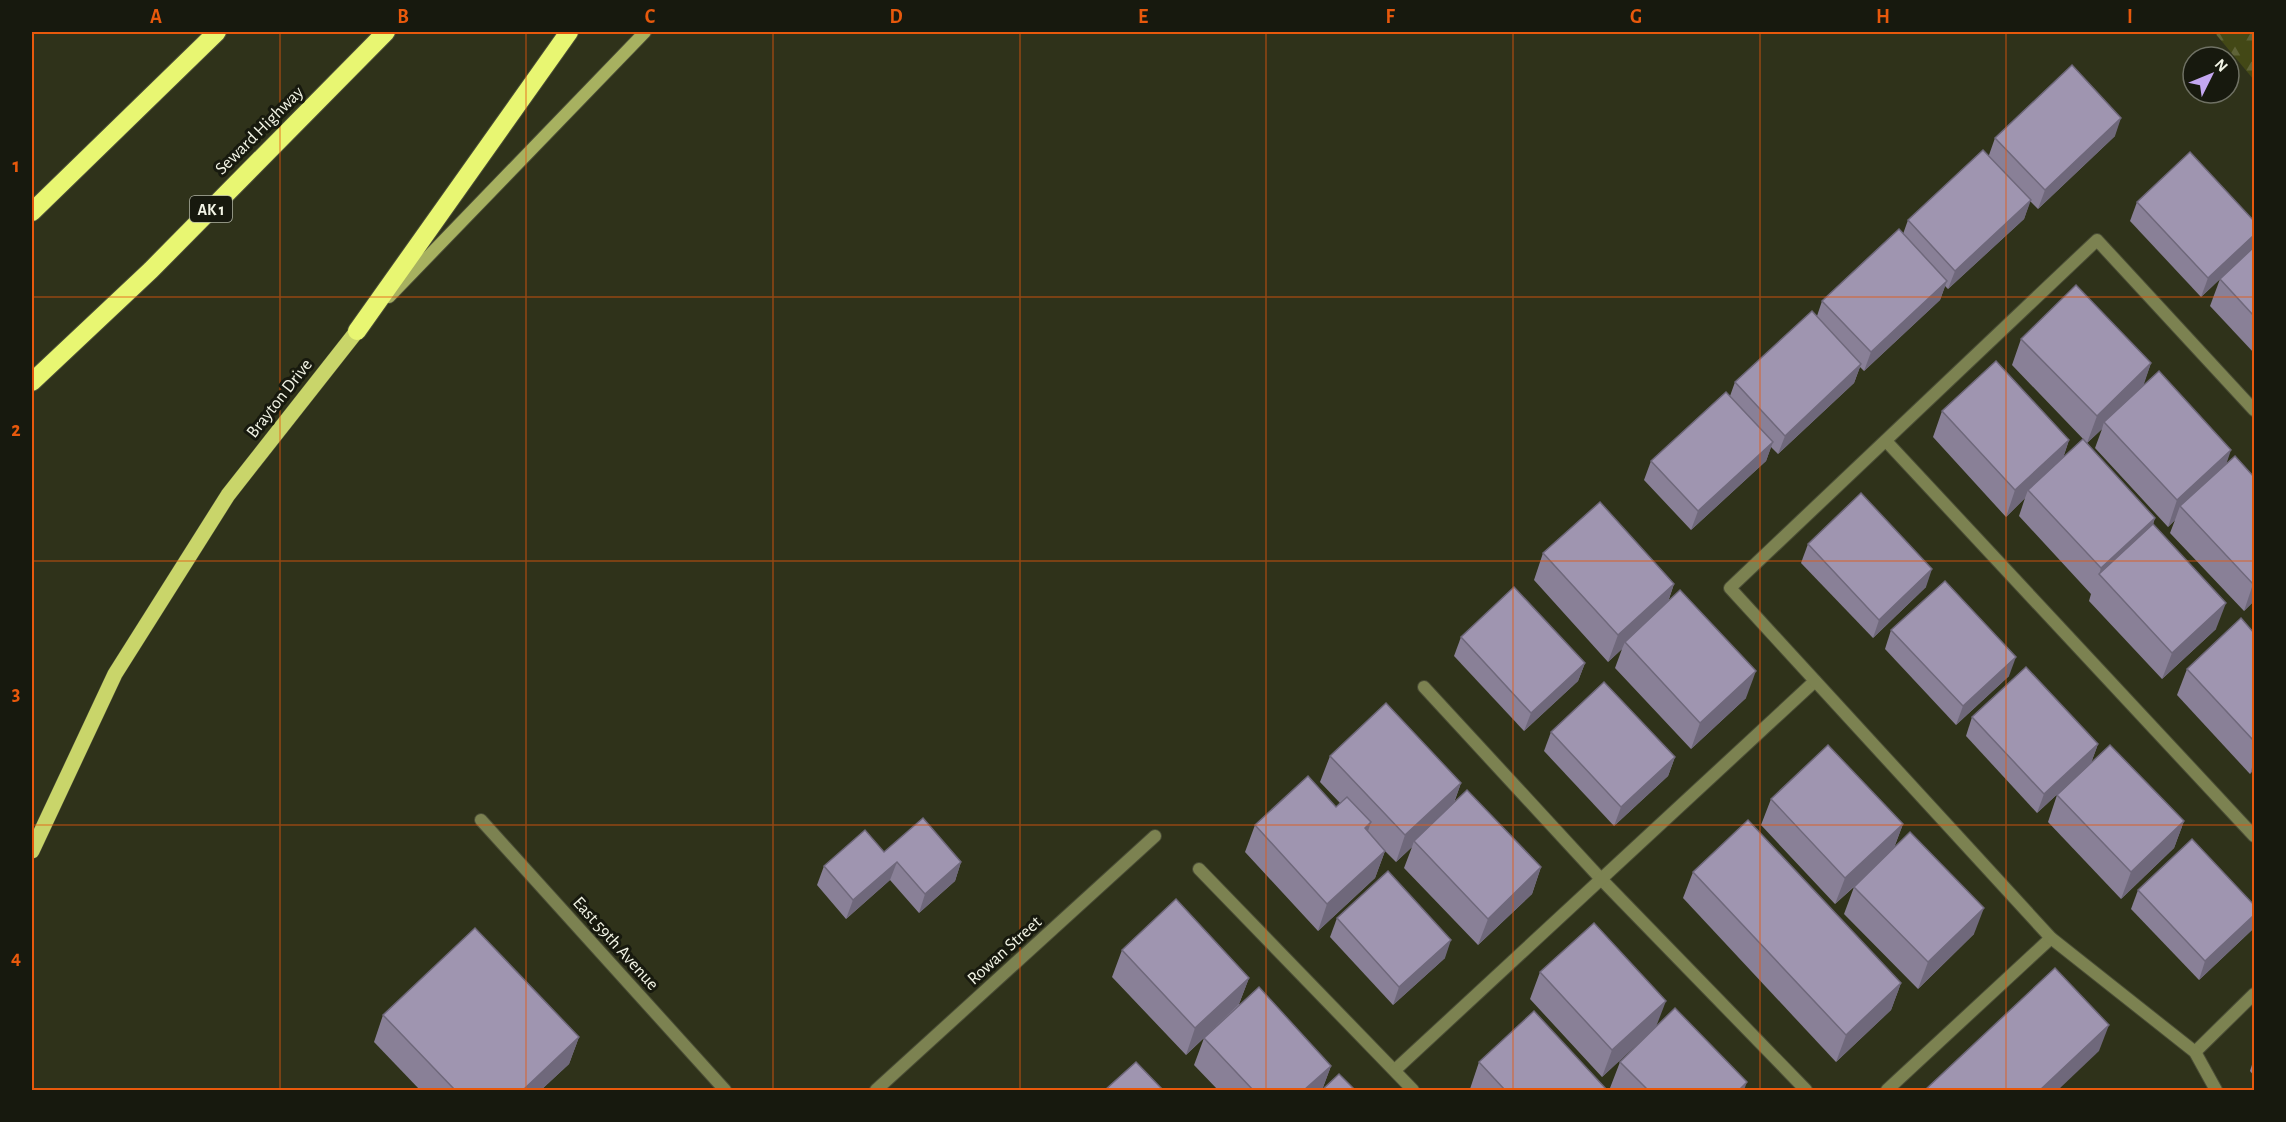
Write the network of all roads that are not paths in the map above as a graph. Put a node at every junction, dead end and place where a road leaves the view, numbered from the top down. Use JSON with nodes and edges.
{"nodes":[{"id":1,"x":217,"y":32,"type":"edge"},
{"id":2,"x":386,"y":32,"type":"edge"},
{"id":3,"x":569,"y":32,"type":"edge"},
{"id":4,"x":645,"y":32,"type":"edge"},
{"id":5,"x":32,"y":212,"type":"edge"},
{"id":6,"x":357,"y":331,"type":"junction"},
{"id":7,"x":32,"y":382,"type":"edge"},
{"id":8,"x":2254,"y":410,"type":"edge"},
{"id":9,"x":1886,"y":441,"type":"junction"},
{"id":10,"x":1815,"y":681,"type":"junction"},
{"id":11,"x":1424,"y":687,"type":"dead end"},
{"id":12,"x":481,"y":820,"type":"dead end"},
{"id":13,"x":1155,"y":836,"type":"dead end"},
{"id":14,"x":2254,"y":836,"type":"edge"},
{"id":15,"x":32,"y":851,"type":"edge"},
{"id":16,"x":1199,"y":869,"type":"dead end"},
{"id":17,"x":1601,"y":879,"type":"junction"},
{"id":18,"x":2051,"y":938,"type":"junction"},
{"id":19,"x":2254,"y":993,"type":"edge"},
{"id":20,"x":2195,"y":1052,"type":"junction"},
{"id":21,"x":1395,"y":1070,"type":"junction"},
{"id":22,"x":725,"y":1090,"type":"edge"},
{"id":23,"x":876,"y":1090,"type":"edge"},
{"id":24,"x":1413,"y":1090,"type":"edge"},
{"id":25,"x":1806,"y":1090,"type":"edge"},
{"id":26,"x":1887,"y":1090,"type":"edge"},
{"id":27,"x":2216,"y":1090,"type":"edge"}],
"edges":[{"from":1,"to":5,"type":"highway"},
{"from":2,"to":7,"type":"highway","name":"Seward Highway","number":"AK 1"},
{"from":3,"to":6,"type":"highway"},
{"from":4,"to":6,"type":"main road","name":"Brayton Drive"},
{"from":6,"to":15,"type":"main road","name":"Brayton Drive"},
{"from":8,"to":9,"type":"street"},
{"from":9,"to":10,"type":"street"},
{"from":9,"to":14,"type":"street"},
{"from":10,"to":17,"type":"street"},
{"from":10,"to":18,"type":"street"},
{"from":11,"to":17,"type":"street"},
{"from":12,"to":22,"type":"street","name":"East 59th Avenue"},
{"from":13,"to":23,"type":"street","name":"Rowan Street"},
{"from":16,"to":21,"type":"street"},
{"from":17,"to":21,"type":"street"},
{"from":17,"to":25,"type":"street"},
{"from":18,"to":20,"type":"street"},
{"from":18,"to":26,"type":"street"},
{"from":19,"to":20,"type":"street"},
{"from":20,"to":27,"type":"street"},
{"from":21,"to":24,"type":"street"}]}
